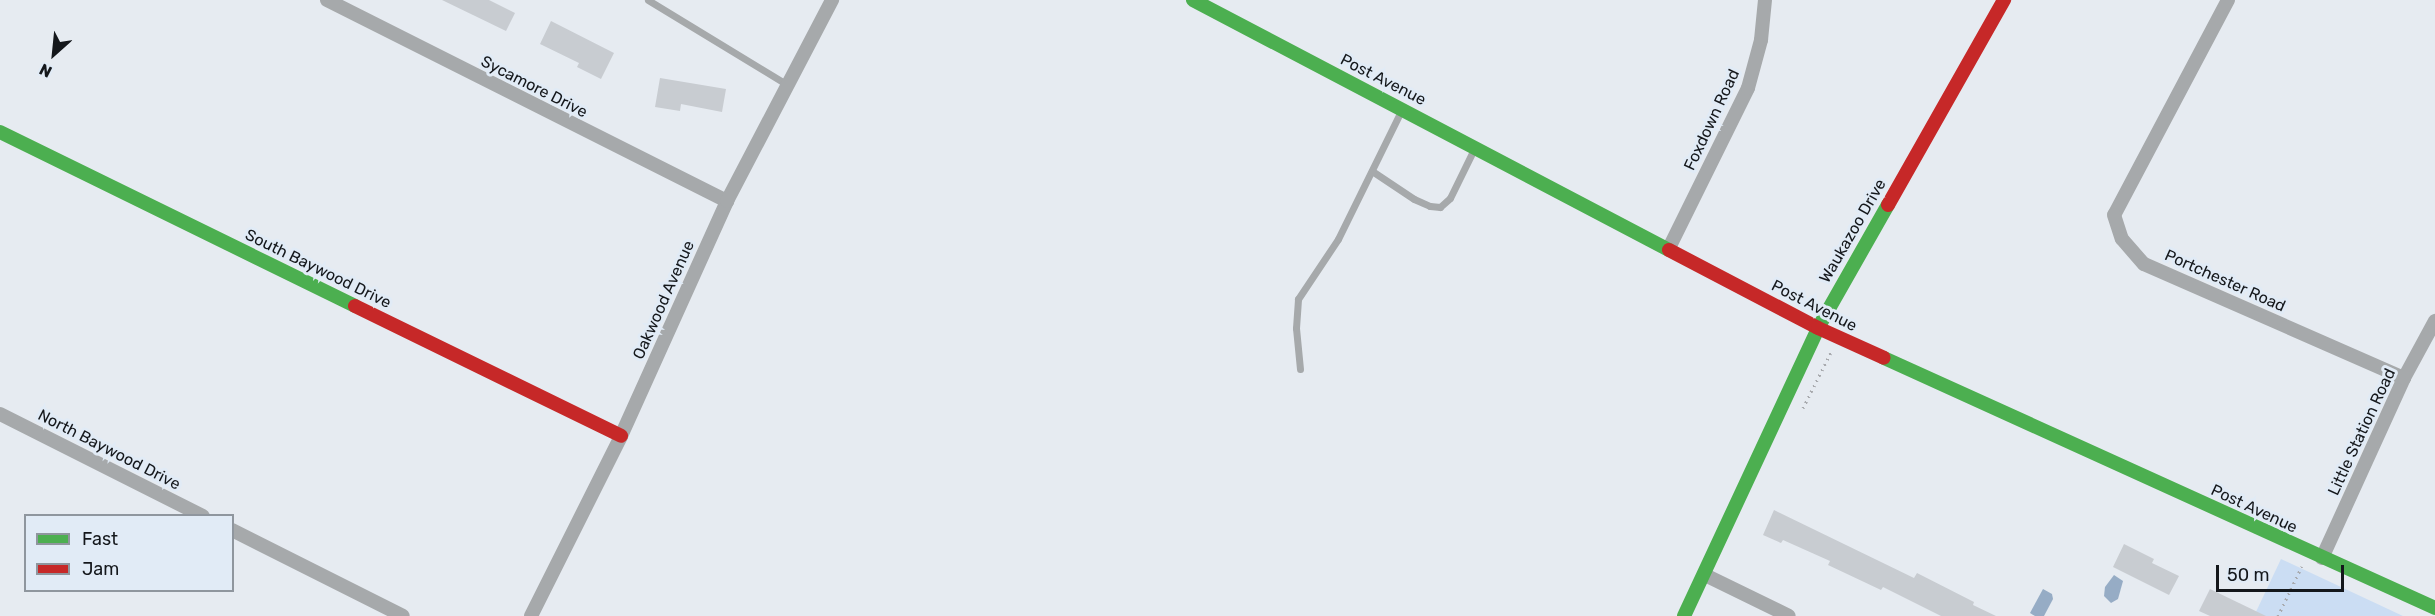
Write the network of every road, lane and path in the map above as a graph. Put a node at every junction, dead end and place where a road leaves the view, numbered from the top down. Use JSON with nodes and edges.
{"nodes":[{"id":1,"x":327,"y":0,"type":"edge"},
{"id":2,"x":648,"y":0,"type":"edge"},
{"id":3,"x":832,"y":0,"type":"edge"},
{"id":4,"x":1193,"y":0,"type":"edge"},
{"id":5,"x":1765,"y":0,"type":"edge"},
{"id":6,"x":2004,"y":0,"type":"edge"},
{"id":7,"x":2228,"y":0,"type":"edge"},
{"id":8,"x":788,"y":85,"type":"junction"},
{"id":9,"x":1402,"y":109,"type":"junction"},
{"id":10,"x":0,"y":132,"type":"edge"},
{"id":11,"x":1475,"y":147,"type":"junction"},
{"id":12,"x":1372,"y":171,"type":"junction"},
{"id":13,"x":727,"y":201,"type":"junction"},
{"id":14,"x":1669,"y":248,"type":"junction"},
{"id":15,"x":2435,"y":321,"type":"edge"},
{"id":16,"x":1818,"y":328,"type":"junction"},
{"id":17,"x":1300,"y":369,"type":"dead end"},
{"id":18,"x":2404,"y":378,"type":"junction"},
{"id":19,"x":0,"y":414,"type":"edge"},
{"id":20,"x":621,"y":436,"type":"junction"},
{"id":21,"x":199,"y":514,"type":"edge"},
{"id":22,"x":234,"y":531,"type":"edge"},
{"id":23,"x":2305,"y":558,"type":"junction"},
{"id":24,"x":2322,"y":558,"type":"junction"},
{"id":25,"x":1705,"y":575,"type":"junction"},
{"id":26,"x":2435,"y":608,"type":"edge"},
{"id":27,"x":403,"y":616,"type":"edge"},
{"id":28,"x":531,"y":616,"type":"edge"},
{"id":29,"x":1684,"y":616,"type":"edge"},
{"id":30,"x":1790,"y":616,"type":"edge"},
{"id":31,"x":2278,"y":616,"type":"edge"}],
"edges":[{"from":1,"to":13,"type":"street","name":"Sycamore Drive"},
{"from":2,"to":8,"type":"lane"},
{"from":3,"to":8,"type":"street","name":"Oakwood Avenue"},
{"from":4,"to":9,"type":"street","name":"Post Avenue"},
{"from":5,"to":14,"type":"street","name":"Foxdown Road"},
{"from":6,"to":16,"type":"street","name":"Waukazoo Drive"},
{"from":7,"to":18,"type":"street","name":"Portchester Road"},
{"from":8,"to":13,"type":"street","name":"Oakwood Avenue"},
{"from":9,"to":11,"type":"street","name":"Post Avenue"},
{"from":9,"to":12,"type":"lane"},
{"from":10,"to":20,"type":"street","name":"South Baywood Drive"},
{"from":11,"to":12,"type":"lane"},
{"from":11,"to":14,"type":"street","name":"Post Avenue"},
{"from":12,"to":17,"type":"lane"},
{"from":13,"to":20,"type":"street","name":"Oakwood Avenue"},
{"from":14,"to":16,"type":"street","name":"Post Avenue"},
{"from":15,"to":18,"type":"street","name":"Little Station Road"},
{"from":16,"to":23,"type":"street","name":"Post Avenue"},
{"from":16,"to":25,"type":"street","name":"Waukazoo Drive"},
{"from":18,"to":24,"type":"street","name":"Little Station Road"},
{"from":19,"to":21,"type":"street","name":"North Baywood Drive"},
{"from":20,"to":28,"type":"street","name":"Oakwood Avenue"},
{"from":22,"to":27,"type":"street"},
{"from":23,"to":24,"type":"street","name":"Post Avenue"},
{"from":23,"to":31,"type":"path"},
{"from":24,"to":26,"type":"street","name":"Post Avenue"},
{"from":25,"to":29,"type":"street","name":"Waukazoo Drive"},
{"from":25,"to":30,"type":"street"}]}
